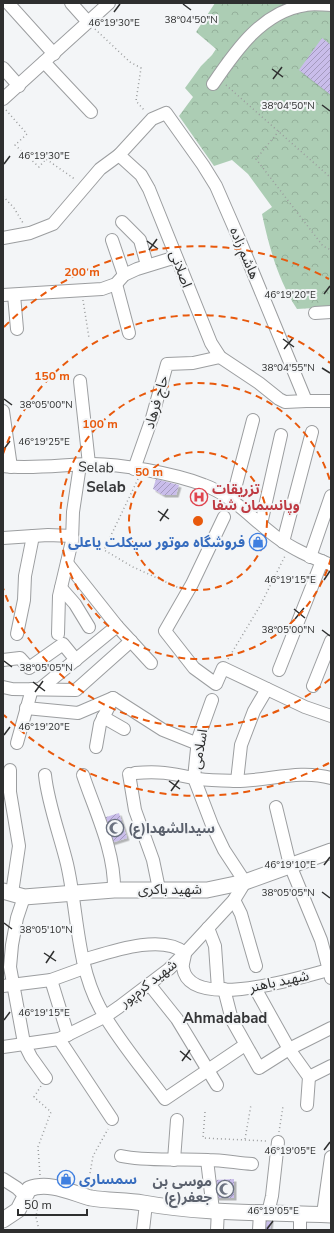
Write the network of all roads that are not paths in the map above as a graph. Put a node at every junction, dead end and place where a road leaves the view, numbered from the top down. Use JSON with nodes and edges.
{"nodes":[{"id":1,"x":8,"y":3,"type":"edge"},
{"id":2,"x":71,"y":3,"type":"edge"},
{"id":3,"x":109,"y":3,"type":"edge"},
{"id":4,"x":331,"y":5,"type":"edge"},
{"id":5,"x":88,"y":22,"type":"junction"},
{"id":6,"x":54,"y":54,"type":"junction"},
{"id":7,"x":44,"y":62,"type":"junction"},
{"id":8,"x":3,"y":68,"type":"edge"},
{"id":9,"x":215,"y":81,"type":"road end"},
{"id":10,"x":19,"y":86,"type":"junction"},
{"id":11,"x":3,"y":99,"type":"edge"},
{"id":12,"x":91,"y":112,"type":"dead end"},
{"id":13,"x":119,"y":155,"type":"junction"},
{"id":14,"x":122,"y":222,"type":"dead end"},
{"id":15,"x":3,"y":238,"type":"edge"},
{"id":16,"x":112,"y":240,"type":"dead end"},
{"id":17,"x":176,"y":257,"type":"junction"},
{"id":18,"x":147,"y":265,"type":"junction"},
{"id":19,"x":120,"y":280,"type":"junction"},
{"id":20,"x":8,"y":295,"type":"edge"},
{"id":21,"x":331,"y":312,"type":"edge"},
{"id":22,"x":315,"y":313,"type":"dead end"},
{"id":23,"x":17,"y":329,"type":"dead end"},
{"id":24,"x":129,"y":333,"type":"dead end"},
{"id":25,"x":220,"y":357,"type":"junction"},
{"id":26,"x":80,"y":381,"type":"dead end"},
{"id":27,"x":306,"y":401,"type":"junction"},
{"id":28,"x":331,"y":401,"type":"edge"},
{"id":29,"x":3,"y":411,"type":"edge"},
{"id":30,"x":253,"y":420,"type":"dead end"},
{"id":31,"x":312,"y":432,"type":"dead end"},
{"id":32,"x":281,"y":435,"type":"dead end"},
{"id":33,"x":84,"y":465,"type":"junction"},
{"id":34,"x":7,"y":467,"type":"edge"},
{"id":35,"x":138,"y":470,"type":"junction"},
{"id":36,"x":331,"y":496,"type":"edge"},
{"id":37,"x":232,"y":500,"type":"junction"},
{"id":38,"x":224,"y":517,"type":"dead end"},
{"id":39,"x":261,"y":524,"type":"junction"},
{"id":40,"x":33,"y":536,"type":"junction"},
{"id":41,"x":72,"y":536,"type":"junction"},
{"id":42,"x":3,"y":538,"type":"edge"},
{"id":43,"x":286,"y":544,"type":"junction"},
{"id":44,"x":310,"y":557,"type":"junction"},
{"id":45,"x":67,"y":563,"type":"junction"},
{"id":46,"x":326,"y":563,"type":"edge"},
{"id":47,"x":61,"y":588,"type":"junction"},
{"id":48,"x":117,"y":626,"type":"junction"},
{"id":49,"x":89,"y":627,"type":"dead end"},
{"id":50,"x":17,"y":634,"type":"dead end"},
{"id":51,"x":58,"y":634,"type":"dead end"},
{"id":52,"x":130,"y":641,"type":"junction"},
{"id":53,"x":331,"y":641,"type":"edge"},
{"id":54,"x":3,"y":660,"type":"edge"},
{"id":55,"x":76,"y":660,"type":"junction"},
{"id":56,"x":151,"y":663,"type":"dead end"},
{"id":57,"x":279,"y":670,"type":"dead end"},
{"id":58,"x":313,"y":686,"type":"dead end"},
{"id":59,"x":3,"y":687,"type":"edge"},
{"id":60,"x":36,"y":689,"type":"junction"},
{"id":61,"x":267,"y":689,"type":"junction"},
{"id":62,"x":114,"y":698,"type":"junction"},
{"id":63,"x":212,"y":700,"type":"dead end"},
{"id":64,"x":26,"y":708,"type":"junction"},
{"id":65,"x":331,"y":716,"type":"edge"},
{"id":66,"x":103,"y":717,"type":"junction"},
{"id":67,"x":124,"y":729,"type":"dead end"},
{"id":68,"x":17,"y":743,"type":"dead end"},
{"id":69,"x":198,"y":744,"type":"junction"},
{"id":70,"x":96,"y":748,"type":"dead end"},
{"id":71,"x":10,"y":770,"type":"dead end"},
{"id":72,"x":83,"y":775,"type":"dead end"},
{"id":73,"x":45,"y":776,"type":"dead end"},
{"id":74,"x":194,"y":778,"type":"junction"},
{"id":75,"x":331,"y":778,"type":"edge"},
{"id":76,"x":237,"y":781,"type":"junction"},
{"id":77,"x":276,"y":807,"type":"dead end"},
{"id":78,"x":331,"y":851,"type":"edge"},
{"id":79,"x":290,"y":865,"type":"junction"},
{"id":80,"x":245,"y":882,"type":"junction"},
{"id":81,"x":159,"y":888,"type":"junction"},
{"id":82,"x":114,"y":890,"type":"junction"},
{"id":83,"x":71,"y":893,"type":"junction"},
{"id":84,"x":13,"y":894,"type":"edge"},
{"id":85,"x":234,"y":900,"type":"junction"},
{"id":86,"x":208,"y":928,"type":"junction"},
{"id":87,"x":186,"y":953,"type":"junction"},
{"id":88,"x":83,"y":964,"type":"junction"},
{"id":89,"x":256,"y":966,"type":"dead end"},
{"id":90,"x":329,"y":974,"type":"edge"},
{"id":91,"x":51,"y":980,"type":"junction"},
{"id":92,"x":149,"y":984,"type":"junction"},
{"id":93,"x":8,"y":985,"type":"edge"},
{"id":94,"x":255,"y":988,"type":"junction"},
{"id":95,"x":221,"y":989,"type":"junction"},
{"id":96,"x":106,"y":1016,"type":"junction"},
{"id":97,"x":331,"y":1028,"type":"edge"},
{"id":98,"x":64,"y":1037,"type":"junction"},
{"id":99,"x":24,"y":1043,"type":"junction"},
{"id":100,"x":245,"y":1045,"type":"junction"},
{"id":101,"x":3,"y":1047,"type":"edge"},
{"id":102,"x":289,"y":1049,"type":"junction"},
{"id":103,"x":331,"y":1066,"type":"edge"},
{"id":104,"x":208,"y":1069,"type":"junction"},
{"id":105,"x":309,"y":1077,"type":"junction"},
{"id":106,"x":46,"y":1078,"type":"road end"},
{"id":107,"x":218,"y":1085,"type":"dead end"},
{"id":108,"x":307,"y":1105,"type":"dead end"},
{"id":109,"x":112,"y":1119,"type":"road end"},
{"id":110,"x":177,"y":1120,"type":"dead end"},
{"id":111,"x":278,"y":1142,"type":"road end"},
{"id":112,"x":121,"y":1156,"type":"dead end"},
{"id":113,"x":331,"y":1157,"type":"edge"},
{"id":114,"x":174,"y":1160,"type":"junction"},
{"id":115,"x":207,"y":1160,"type":"junction"},
{"id":116,"x":252,"y":1164,"type":"dead end"},
{"id":117,"x":3,"y":1179,"type":"edge"},
{"id":118,"x":24,"y":1196,"type":"junction"},
{"id":119,"x":146,"y":1204,"type":"junction"},
{"id":120,"x":216,"y":1210,"type":"junction"},
{"id":121,"x":264,"y":1213,"type":"junction"},
{"id":122,"x":300,"y":1213,"type":"junction"},
{"id":123,"x":327,"y":1215,"type":"edge"},
{"id":124,"x":3,"y":1220,"type":"edge"},
{"id":125,"x":143,"y":1230,"type":"edge"},
{"id":126,"x":217,"y":1230,"type":"edge"},
{"id":127,"x":259,"y":1230,"type":"edge"},
{"id":128,"x":300,"y":1230,"type":"edge"}],
"edges":[{"from":1,"to":6,"type":"street"},
{"from":2,"to":5,"type":"street"},
{"from":3,"to":5,"type":"street"},
{"from":4,"to":9,"type":"street"},
{"from":5,"to":6,"type":"street"},
{"from":6,"to":7,"type":"street"},
{"from":7,"to":10,"type":"street"},
{"from":7,"to":12,"type":"street"},
{"from":8,"to":10,"type":"street"},
{"from":10,"to":11,"type":"street"},
{"from":13,"to":15,"type":"street"},
{"from":13,"to":17,"type":"street","name":"اصلانی"},
{"from":13,"to":27,"type":"street","name":"هاشم زاده"},
{"from":14,"to":18,"type":"street"},
{"from":16,"to":19,"type":"street"},
{"from":17,"to":18,"type":"street"},
{"from":17,"to":25,"type":"street","name":"اصلانی"},
{"from":18,"to":19,"type":"street"},
{"from":19,"to":20,"type":"street"},
{"from":19,"to":24,"type":"street"},
{"from":20,"to":23,"type":"street"},
{"from":21,"to":22,"type":"street"},
{"from":25,"to":27,"type":"street","name":"اصلانی"},
{"from":25,"to":35,"type":"street","name":"حاج فرهاد"},
{"from":26,"to":33,"type":"street"},
{"from":27,"to":28,"type":"street"},
{"from":29,"to":34,"type":"street"},
{"from":30,"to":37,"type":"street"},
{"from":31,"to":43,"type":"street"},
{"from":32,"to":39,"type":"street"},
{"from":33,"to":34,"type":"street","name":"Selab"},
{"from":33,"to":35,"type":"street","name":"Selab"},
{"from":33,"to":41,"type":"street"},
{"from":35,"to":37,"type":"street","name":"Selab"},
{"from":36,"to":44,"type":"street"},
{"from":37,"to":39,"type":"street","name":"Selab"},
{"from":38,"to":61,"type":"street"},
{"from":39,"to":43,"type":"street","name":"Selab"},
{"from":40,"to":41,"type":"street"},
{"from":40,"to":42,"type":"street"},
{"from":40,"to":50,"type":"street"},
{"from":41,"to":45,"type":"street"},
{"from":43,"to":44,"type":"street","name":"Selab"},
{"from":44,"to":46,"type":"street","name":"Selab"},
{"from":45,"to":47,"type":"street"},
{"from":45,"to":48,"type":"street"},
{"from":46,"to":57,"type":"street"},
{"from":47,"to":49,"type":"street"},
{"from":47,"to":51,"type":"street"},
{"from":48,"to":52,"type":"street"},
{"from":48,"to":55,"type":"street"},
{"from":52,"to":56,"type":"street"},
{"from":52,"to":60,"type":"street"},
{"from":53,"to":58,"type":"street"},
{"from":54,"to":55,"type":"street"},
{"from":55,"to":60,"type":"street"},
{"from":59,"to":60,"type":"street"},
{"from":60,"to":64,"type":"street"},
{"from":61,"to":65,"type":"street"},
{"from":61,"to":76,"type":"street"},
{"from":62,"to":64,"type":"street"},
{"from":62,"to":66,"type":"street"},
{"from":62,"to":69,"type":"street"},
{"from":63,"to":69,"type":"street","name":"اسلامی"},
{"from":64,"to":68,"type":"street"},
{"from":66,"to":67,"type":"street"},
{"from":66,"to":70,"type":"street"},
{"from":69,"to":74,"type":"street","name":"اسلامی"},
{"from":71,"to":84,"type":"street"},
{"from":72,"to":82,"type":"street"},
{"from":73,"to":83,"type":"street"},
{"from":74,"to":76,"type":"street"},
{"from":74,"to":80,"type":"street","name":"اسلامی"},
{"from":74,"to":81,"type":"street"},
{"from":75,"to":76,"type":"street"},
{"from":77,"to":79,"type":"street"},
{"from":78,"to":79,"type":"main road","name":"شهید باکری"},
{"from":79,"to":80,"type":"main road","name":"شهید باکری"},
{"from":79,"to":90,"type":"street"},
{"from":80,"to":81,"type":"main road","name":"شهید باکری"},
{"from":80,"to":85,"type":"street","name":"شهید کرم‌پور"},
{"from":81,"to":82,"type":"main road","name":"شهید باکری"},
{"from":82,"to":83,"type":"main road","name":"شهید باکری"},
{"from":83,"to":84,"type":"main road","name":"شهید باکری"},
{"from":83,"to":88,"type":"street"},
{"from":84,"to":93,"type":"street"},
{"from":85,"to":86,"type":"street","name":"شهید کرم‌پور"},
{"from":85,"to":89,"type":"street"},
{"from":86,"to":87,"type":"street","name":"شهید کرم‌پور"},
{"from":86,"to":95,"type":"street"},
{"from":87,"to":88,"type":"street"},
{"from":87,"to":92,"type":"street","name":"شهید کرم‌پور"},
{"from":87,"to":95,"type":"street","name":"شهید باهنر"},
{"from":88,"to":91,"type":"street"},
{"from":88,"to":96,"type":"street"},
{"from":90,"to":94,"type":"street","name":"شهید باهنر"},
{"from":91,"to":93,"type":"street"},
{"from":91,"to":98,"type":"street"},
{"from":92,"to":96,"type":"street","name":"شهید کرم‌پور"},
{"from":92,"to":104,"type":"street"},
{"from":93,"to":99,"type":"street"},
{"from":94,"to":95,"type":"street","name":"شهید باهنر"},
{"from":94,"to":102,"type":"street"},
{"from":95,"to":100,"type":"street"},
{"from":96,"to":98,"type":"street","name":"شهید کرم‌پور"},
{"from":96,"to":104,"type":"street"},
{"from":97,"to":102,"type":"street"},
{"from":98,"to":99,"type":"street","name":"شهید کرم‌پور"},
{"from":98,"to":109,"type":"street"},
{"from":99,"to":101,"type":"street","name":"شهید کرم‌پور"},
{"from":99,"to":106,"type":"street"},
{"from":100,"to":102,"type":"street"},
{"from":100,"to":104,"type":"street"},
{"from":102,"to":105,"type":"street"},
{"from":103,"to":105,"type":"street"},
{"from":104,"to":107,"type":"street"},
{"from":105,"to":108,"type":"street"},
{"from":110,"to":114,"type":"street"},
{"from":111,"to":121,"type":"street"},
{"from":112,"to":114,"type":"street"},
{"from":113,"to":123,"type":"street"},
{"from":114,"to":115,"type":"street"},
{"from":115,"to":116,"type":"street"},
{"from":115,"to":120,"type":"street"},
{"from":117,"to":118,"type":"street"},
{"from":118,"to":119,"type":"main road"},
{"from":118,"to":124,"type":"main road"},
{"from":119,"to":120,"type":"main road"},
{"from":119,"to":125,"type":"street"},
{"from":120,"to":121,"type":"main road"},
{"from":120,"to":126,"type":"street"},
{"from":121,"to":122,"type":"main road"},
{"from":121,"to":127,"type":"street"},
{"from":122,"to":123,"type":"main road"},
{"from":122,"to":128,"type":"street"}]}
